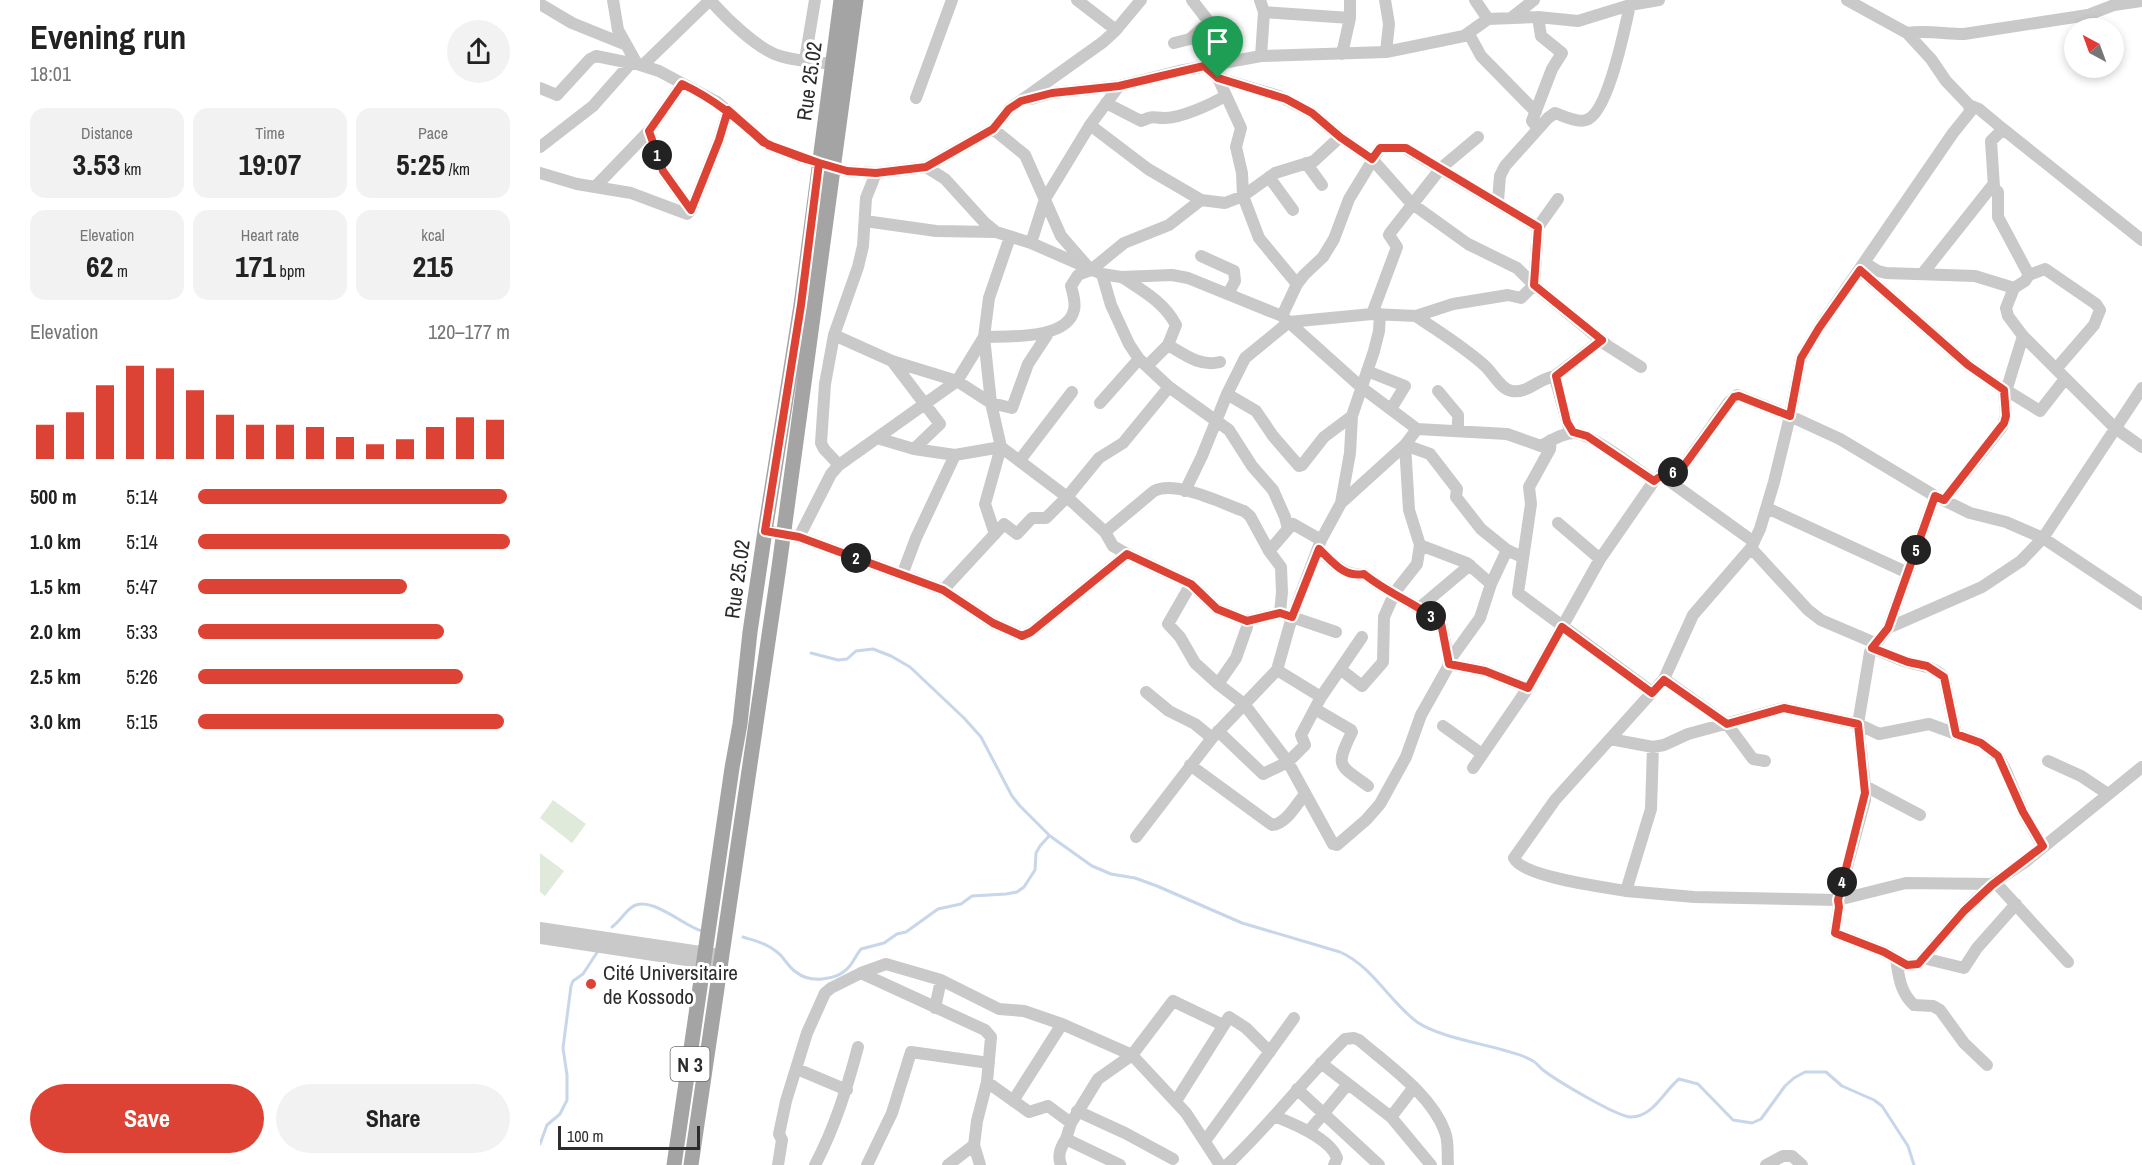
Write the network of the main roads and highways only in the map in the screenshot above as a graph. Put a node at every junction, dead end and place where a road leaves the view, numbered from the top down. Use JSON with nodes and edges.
{"nodes":[{"id":1,"x":841,"y":0,"type":"edge"},
{"id":2,"x":856,"y":0,"type":"edge"},
{"id":3,"x":839,"y":65,"type":"junction"},
{"id":4,"x":674,"y":1165,"type":"edge"},
{"id":5,"x":691,"y":1165,"type":"edge"}],
"edges":[{"from":1,"to":3,"type":"main road","name":"Rue 25.02","number":"N 3"},
{"from":2,"to":3,"type":"main road","number":"N 3"},
{"from":3,"to":4,"type":"main road","name":"Rue 25.02","number":"N 3"},
{"from":3,"to":5,"type":"main road","number":"N 3"}]}
